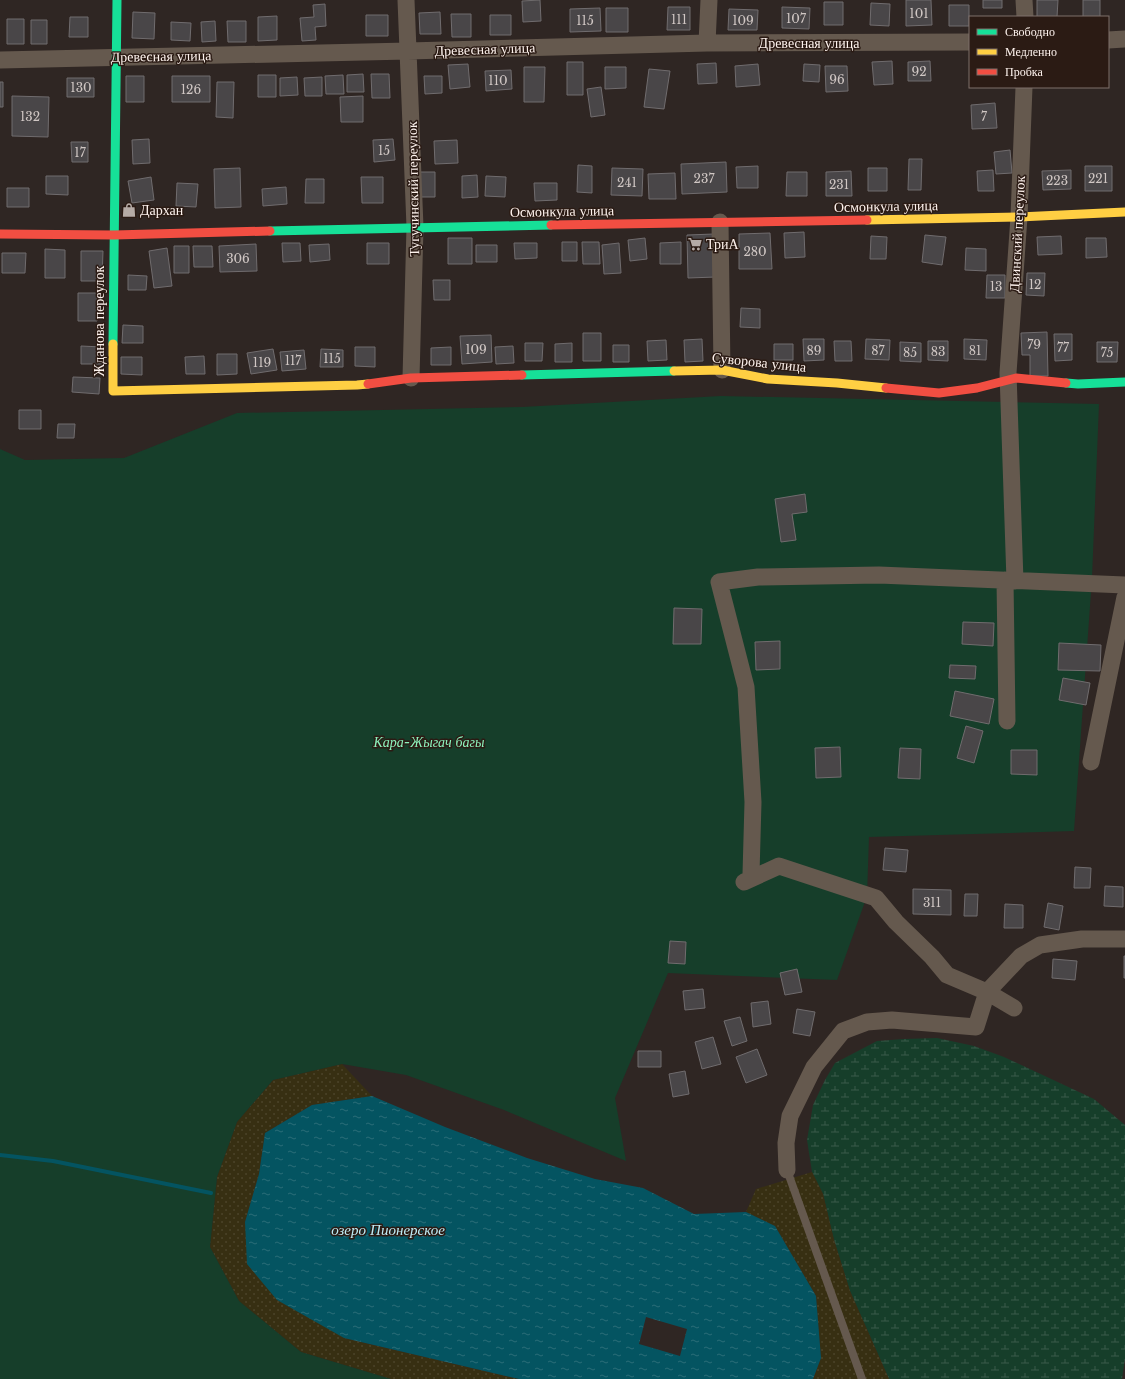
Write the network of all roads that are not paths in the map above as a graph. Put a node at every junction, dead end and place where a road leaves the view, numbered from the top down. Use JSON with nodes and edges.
{"nodes":[{"id":1,"x":117,"y":0,"type":"edge"},
{"id":2,"x":406,"y":0,"type":"edge"},
{"id":3,"x":709,"y":0,"type":"edge"},
{"id":4,"x":1024,"y":0,"type":"edge"},
{"id":5,"x":1025,"y":16,"type":"edge"},
{"id":6,"x":1125,"y":39,"type":"edge"},
{"id":7,"x":1109,"y":40,"type":"edge"},
{"id":8,"x":969,"y":42,"type":"edge"},
{"id":9,"x":707,"y":43,"type":"junction"},
{"id":10,"x":408,"y":51,"type":"junction"},
{"id":11,"x":117,"y":57,"type":"junction"},
{"id":12,"x":0,"y":60,"type":"edge"},
{"id":13,"x":1024,"y":88,"type":"edge"},
{"id":14,"x":1125,"y":212,"type":"edge"},
{"id":15,"x":1019,"y":218,"type":"junction"},
{"id":16,"x":720,"y":222,"type":"junction"},
{"id":17,"x":415,"y":227,"type":"junction"},
{"id":18,"x":0,"y":234,"type":"edge"},
{"id":19,"x":114,"y":235,"type":"junction"},
{"id":20,"x":722,"y":370,"type":"junction"},
{"id":21,"x":411,"y":378,"type":"junction"},
{"id":22,"x":1008,"y":380,"type":"junction"},
{"id":23,"x":1125,"y":382,"type":"edge"},
{"id":24,"x":1010,"y":580,"type":"junction"},
{"id":25,"x":1125,"y":585,"type":"edge"},
{"id":26,"x":1125,"y":597,"type":"edge"},
{"id":27,"x":1007,"y":721,"type":"dead end"},
{"id":28,"x":1091,"y":762,"type":"dead end"},
{"id":29,"x":1125,"y":939,"type":"edge"},
{"id":30,"x":987,"y":992,"type":"junction"},
{"id":31,"x":1014,"y":1008,"type":"dead end"},
{"id":32,"x":787,"y":1170,"type":"joint"},
{"id":33,"x":862,"y":1379,"type":"edge"}],
"edges":[{"from":1,"to":11,"type":"street","name":"Жданова переулок"},
{"from":2,"to":10,"type":"street","name":"Тугучинский переулок"},
{"from":3,"to":9,"type":"street"},
{"from":4,"to":5,"type":"street"},
{"from":6,"to":7,"type":"street"},
{"from":8,"to":9,"type":"street","name":"Древесная улица"},
{"from":9,"to":10,"type":"street","name":"Древесная улица"},
{"from":10,"to":11,"type":"street","name":"Древесная улица"},
{"from":10,"to":17,"type":"street","name":"Тугучинский переулок"},
{"from":11,"to":12,"type":"street","name":"Древесная улица"},
{"from":11,"to":19,"type":"street","name":"Жданова переулок"},
{"from":13,"to":15,"type":"street","name":"Двинский переулок"},
{"from":14,"to":15,"type":"street","name":"Осмонкула улица"},
{"from":15,"to":16,"type":"street","name":"Осмонкула улица"},
{"from":15,"to":22,"type":"street","name":"Двинский переулок"},
{"from":16,"to":17,"type":"street","name":"Осмонкула улица"},
{"from":16,"to":20,"type":"street"},
{"from":17,"to":19,"type":"street","name":"Осмонкула улица"},
{"from":17,"to":21,"type":"street","name":"Тугучинский переулок"},
{"from":18,"to":19,"type":"street","name":"Осмонкула улица"},
{"from":19,"to":21,"type":"street","name":"Жданова переулок"},
{"from":20,"to":21,"type":"street","name":"Суворова улица"},
{"from":20,"to":22,"type":"street","name":"Суворова улица"},
{"from":22,"to":23,"type":"street","name":"Суворова улица"},
{"from":22,"to":24,"type":"street","name":"Двинский переулок"},
{"from":24,"to":25,"type":"street"},
{"from":24,"to":27,"type":"street","name":"Двинский переулок"},
{"from":24,"to":30,"type":"street"},
{"from":26,"to":28,"type":"street"},
{"from":29,"to":30,"type":"street"},
{"from":30,"to":31,"type":"street"},
{"from":30,"to":32,"type":"street"},
{"from":32,"to":33,"type":"lane"}]}
